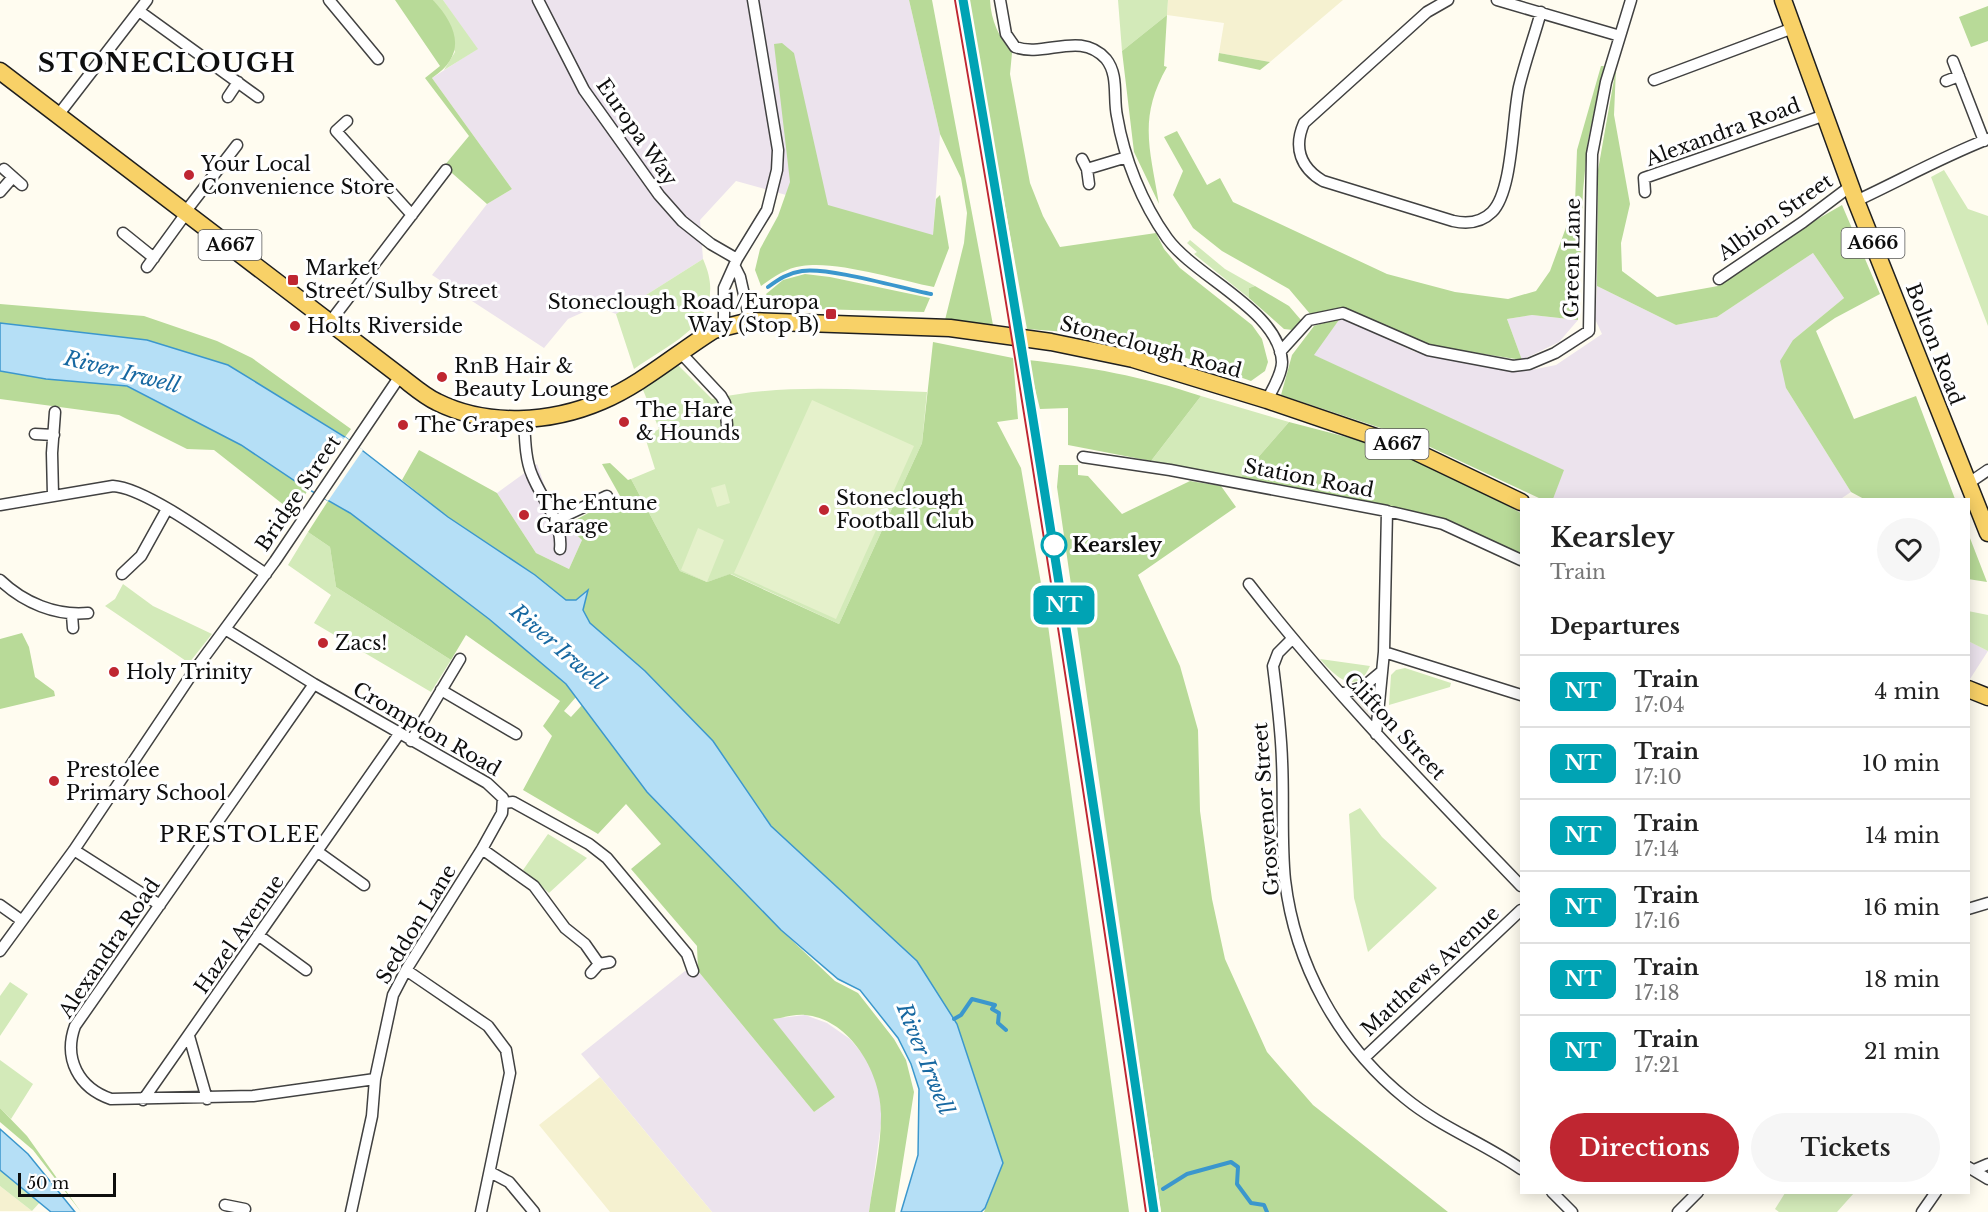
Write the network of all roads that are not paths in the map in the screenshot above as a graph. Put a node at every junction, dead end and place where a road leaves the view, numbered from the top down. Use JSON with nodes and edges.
{"nodes":[{"id":1,"x":147,"y":0,"type":"edge"},
{"id":2,"x":329,"y":0,"type":"edge"},
{"id":3,"x":538,"y":0,"type":"edge"},
{"id":4,"x":753,"y":0,"type":"edge"},
{"id":5,"x":1000,"y":0,"type":"edge"},
{"id":6,"x":1448,"y":0,"type":"edge"},
{"id":7,"x":1497,"y":0,"type":"edge"},
{"id":8,"x":1631,"y":0,"type":"edge"},
{"id":9,"x":1787,"y":1,"type":"edge"},
{"id":10,"x":139,"y":11,"type":"junction"},
{"id":11,"x":1541,"y":12,"type":"junction"},
{"id":12,"x":1793,"y":28,"type":"junction"},
{"id":13,"x":1620,"y":36,"type":"junction"},
{"id":14,"x":378,"y":59,"type":"dead end"},
{"id":15,"x":1953,"y":61,"type":"dead end"},
{"id":16,"x":0,"y":71,"type":"edge"},
{"id":17,"x":1959,"y":76,"type":"junction"},
{"id":18,"x":1654,"y":80,"type":"dead end"},
{"id":19,"x":1946,"y":81,"type":"dead end"},
{"id":20,"x":238,"y":82,"type":"junction"},
{"id":21,"x":228,"y":97,"type":"dead end"},
{"id":22,"x":258,"y":97,"type":"dead end"},
{"id":23,"x":59,"y":114,"type":"junction"},
{"id":24,"x":1826,"y":115,"type":"junction"},
{"id":25,"x":347,"y":121,"type":"dead end"},
{"id":26,"x":1986,"y":140,"type":"edge"},
{"id":27,"x":237,"y":145,"type":"dead end"},
{"id":28,"x":1127,"y":157,"type":"junction"},
{"id":29,"x":4,"y":169,"type":"dead end"},
{"id":30,"x":446,"y":170,"type":"dead end"},
{"id":31,"x":13,"y":177,"type":"junction"},
{"id":32,"x":1089,"y":183,"type":"dead end"},
{"id":33,"x":22,"y":185,"type":"dead end"},
{"id":34,"x":0,"y":192,"type":"edge"},
{"id":35,"x":1645,"y":192,"type":"dead end"},
{"id":36,"x":1854,"y":193,"type":"junction"},
{"id":37,"x":187,"y":212,"type":"junction"},
{"id":38,"x":412,"y":215,"type":"junction"},
{"id":39,"x":123,"y":233,"type":"dead end"},
{"id":40,"x":154,"y":258,"type":"junction"},
{"id":41,"x":736,"y":263,"type":"junction"},
{"id":42,"x":147,"y":267,"type":"dead end"},
{"id":43,"x":1719,"y":279,"type":"dead end"},
{"id":44,"x":750,"y":321,"type":"junction"},
{"id":45,"x":330,"y":322,"type":"junction"},
{"id":46,"x":724,"y":326,"type":"junction"},
{"id":47,"x":679,"y":351,"type":"junction"},
{"id":48,"x":1280,"y":352,"type":"junction"},
{"id":49,"x":400,"y":376,"type":"junction"},
{"id":50,"x":1268,"y":400,"type":"junction"},
{"id":51,"x":55,"y":412,"type":"dead end"},
{"id":52,"x":524,"y":419,"type":"junction"},
{"id":53,"x":727,"y":425,"type":"dead end"},
{"id":54,"x":35,"y":434,"type":"dead end"},
{"id":55,"x":54,"y":435,"type":"junction"},
{"id":56,"x":1083,"y":457,"type":"dead end"},
{"id":57,"x":1988,"y":470,"type":"edge"},
{"id":58,"x":1969,"y":483,"type":"junction"},
{"id":59,"x":53,"y":495,"type":"junction"},
{"id":60,"x":607,"y":496,"type":"dead end"},
{"id":61,"x":1520,"y":502,"type":"edge"},
{"id":62,"x":0,"y":504,"type":"edge"},
{"id":63,"x":167,"y":509,"type":"junction"},
{"id":64,"x":1387,"y":511,"type":"junction"},
{"id":65,"x":555,"y":520,"type":"junction"},
{"id":66,"x":1988,"y":533,"type":"edge"},
{"id":67,"x":560,"y":549,"type":"dead end"},
{"id":68,"x":125,"y":554,"type":"dead end"},
{"id":69,"x":1520,"y":560,"type":"edge"},
{"id":70,"x":133,"y":563,"type":"junction"},
{"id":71,"x":122,"y":574,"type":"dead end"},
{"id":72,"x":266,"y":574,"type":"junction"},
{"id":73,"x":0,"y":580,"type":"edge"},
{"id":74,"x":1249,"y":584,"type":"dead end"},
{"id":75,"x":88,"y":614,"type":"dead end"},
{"id":76,"x":72,"y":615,"type":"junction"},
{"id":77,"x":73,"y":628,"type":"dead end"},
{"id":78,"x":225,"y":629,"type":"junction"},
{"id":79,"x":1292,"y":639,"type":"junction"},
{"id":80,"x":1384,"y":652,"type":"junction"},
{"id":81,"x":460,"y":659,"type":"dead end"},
{"id":82,"x":1381,"y":672,"type":"junction"},
{"id":83,"x":314,"y":684,"type":"junction"},
{"id":84,"x":441,"y":690,"type":"junction"},
{"id":85,"x":1970,"y":691,"type":"edge"},
{"id":86,"x":1341,"y":694,"type":"junction"},
{"id":87,"x":1520,"y":695,"type":"edge"},
{"id":88,"x":1988,"y":697,"type":"edge"},
{"id":89,"x":399,"y":734,"type":"junction"},
{"id":90,"x":516,"y":734,"type":"dead end"},
{"id":91,"x":1376,"y":734,"type":"junction"},
{"id":92,"x":411,"y":741,"type":"junction"},
{"id":93,"x":504,"y":803,"type":"junction"},
{"id":94,"x":482,"y":849,"type":"junction"},
{"id":95,"x":74,"y":850,"type":"junction"},
{"id":96,"x":318,"y":852,"type":"junction"},
{"id":97,"x":364,"y":885,"type":"dead end"},
{"id":98,"x":1520,"y":885,"type":"edge"},
{"id":99,"x":1988,"y":903,"type":"edge"},
{"id":100,"x":0,"y":905,"type":"edge"},
{"id":101,"x":160,"y":905,"type":"junction"},
{"id":102,"x":1970,"y":908,"type":"edge"},
{"id":103,"x":1520,"y":911,"type":"edge"},
{"id":104,"x":21,"y":920,"type":"junction"},
{"id":105,"x":258,"y":935,"type":"junction"},
{"id":106,"x":0,"y":951,"type":"edge"},
{"id":107,"x":610,"y":962,"type":"dead end"},
{"id":108,"x":306,"y":970,"type":"dead end"},
{"id":109,"x":406,"y":970,"type":"junction"},
{"id":110,"x":693,"y":971,"type":"dead end"},
{"id":111,"x":189,"y":1036,"type":"junction"},
{"id":112,"x":1364,"y":1058,"type":"junction"},
{"id":113,"x":375,"y":1079,"type":"junction"},
{"id":114,"x":207,"y":1099,"type":"junction"},
{"id":115,"x":143,"y":1100,"type":"junction"},
{"id":116,"x":1988,"y":1164,"type":"edge"},
{"id":117,"x":1520,"y":1168,"type":"edge"},
{"id":118,"x":1971,"y":1168,"type":"edge"},
{"id":119,"x":490,"y":1172,"type":"junction"},
{"id":120,"x":1988,"y":1179,"type":"edge"},
{"id":121,"x":1554,"y":1194,"type":"edge"},
{"id":122,"x":1696,"y":1194,"type":"edge"},
{"id":123,"x":1935,"y":1194,"type":"edge"},
{"id":124,"x":351,"y":1212,"type":"edge"},
{"id":125,"x":481,"y":1212,"type":"edge"},
{"id":126,"x":534,"y":1212,"type":"edge"},
{"id":127,"x":1572,"y":1212,"type":"edge"},
{"id":128,"x":1678,"y":1212,"type":"edge"},
{"id":129,"x":1922,"y":1212,"type":"edge"}],
"edges":[{"from":1,"to":10,"type":"street"},
{"from":2,"to":14,"type":"street"},
{"from":3,"to":41,"type":"street","name":"Europa Way"},
{"from":4,"to":41,"type":"street"},
{"from":5,"to":28,"type":"street"},
{"from":6,"to":11,"type":"street"},
{"from":7,"to":11,"type":"street"},
{"from":8,"to":13,"type":"street"},
{"from":9,"to":12,"type":"main road","name":"Bolton Road","number":"A666"},
{"from":10,"to":20,"type":"street"},
{"from":10,"to":23,"type":"street"},
{"from":11,"to":13,"type":"street"},
{"from":12,"to":18,"type":"street"},
{"from":12,"to":24,"type":"main road","name":"Bolton Road","number":"A666"},
{"from":13,"to":48,"type":"street","name":"Green Lane"},
{"from":15,"to":17,"type":"street"},
{"from":16,"to":23,"type":"main road","number":"A667"},
{"from":17,"to":19,"type":"street"},
{"from":17,"to":26,"type":"street"},
{"from":20,"to":21,"type":"street"},
{"from":20,"to":22,"type":"street"},
{"from":23,"to":37,"type":"main road","number":"A667"},
{"from":24,"to":35,"type":"street","name":"Alexandra Road"},
{"from":24,"to":36,"type":"main road","name":"Bolton Road","number":"A666"},
{"from":25,"to":38,"type":"street"},
{"from":26,"to":36,"type":"street","name":"Albion Street"},
{"from":27,"to":37,"type":"street"},
{"from":28,"to":32,"type":"street"},
{"from":28,"to":48,"type":"street"},
{"from":29,"to":31,"type":"street"},
{"from":30,"to":38,"type":"street"},
{"from":31,"to":33,"type":"street"},
{"from":31,"to":34,"type":"street"},
{"from":36,"to":43,"type":"street","name":"Albion Street"},
{"from":36,"to":58,"type":"main road","name":"Bolton Road","number":"A666"},
{"from":37,"to":40,"type":"street"},
{"from":37,"to":45,"type":"main road","number":"A667"},
{"from":38,"to":45,"type":"street"},
{"from":39,"to":40,"type":"street"},
{"from":40,"to":42,"type":"street"},
{"from":41,"to":44,"type":"street"},
{"from":41,"to":46,"type":"street"},
{"from":44,"to":46,"type":"main road","number":"A667"},
{"from":44,"to":50,"type":"main road","name":"Stoneclough Road","number":"A667"},
{"from":45,"to":49,"type":"main road","number":"A667"},
{"from":46,"to":47,"type":"main road","number":"A667"},
{"from":47,"to":52,"type":"main road","number":"A667"},
{"from":47,"to":53,"type":"street"},
{"from":48,"to":50,"type":"street"},
{"from":49,"to":52,"type":"main road","number":"A667"},
{"from":49,"to":72,"type":"street","name":"Bridge Street"},
{"from":50,"to":61,"type":"main road","name":"Stoneclough Road","number":"A667"},
{"from":51,"to":55,"type":"street"},
{"from":52,"to":65,"type":"street"},
{"from":54,"to":55,"type":"street"},
{"from":55,"to":59,"type":"street"},
{"from":56,"to":64,"type":"street","name":"Station Road"},
{"from":57,"to":58,"type":"street"},
{"from":58,"to":66,"type":"main road","name":"Bolton Road","number":"A666"},
{"from":59,"to":62,"type":"street"},
{"from":59,"to":63,"type":"street"},
{"from":60,"to":65,"type":"street"},
{"from":63,"to":70,"type":"street"},
{"from":63,"to":72,"type":"street"},
{"from":64,"to":69,"type":"street","name":"Station Road"},
{"from":64,"to":80,"type":"street"},
{"from":65,"to":67,"type":"street"},
{"from":68,"to":70,"type":"street"},
{"from":70,"to":71,"type":"street"},
{"from":72,"to":78,"type":"street","name":"Bridge Street"},
{"from":73,"to":76,"type":"street"},
{"from":74,"to":79,"type":"street","name":"Clifton Street"},
{"from":75,"to":76,"type":"street"},
{"from":76,"to":77,"type":"street"},
{"from":78,"to":83,"type":"street","name":"Crompton Road"},
{"from":78,"to":95,"type":"street","name":"Bridge Street"},
{"from":79,"to":86,"type":"street","name":"Clifton Street"},
{"from":79,"to":112,"type":"street","name":"Grosvenor Street"},
{"from":80,"to":82,"type":"street"},
{"from":80,"to":87,"type":"street"},
{"from":81,"to":84,"type":"street"},
{"from":82,"to":86,"type":"street"},
{"from":82,"to":91,"type":"street"},
{"from":83,"to":89,"type":"street","name":"Crompton Road"},
{"from":83,"to":101,"type":"street","name":"Alexandra Road"},
{"from":84,"to":90,"type":"street"},
{"from":84,"to":92,"type":"street"},
{"from":85,"to":88,"type":"main road"},
{"from":86,"to":91,"type":"street","name":"Clifton Street"},
{"from":89,"to":92,"type":"street","name":"Crompton Road"},
{"from":89,"to":96,"type":"street","name":"Hazel Avenue"},
{"from":91,"to":98,"type":"street","name":"Clifton Street"},
{"from":92,"to":93,"type":"street","name":"Crompton Road"},
{"from":93,"to":94,"type":"street","name":"Seddon Lane"},
{"from":93,"to":110,"type":"street","name":"Crompton Road"},
{"from":94,"to":107,"type":"street"},
{"from":94,"to":109,"type":"street","name":"Seddon Lane"},
{"from":95,"to":101,"type":"street"},
{"from":95,"to":104,"type":"street","name":"Bridge Street"},
{"from":96,"to":97,"type":"street"},
{"from":96,"to":105,"type":"street","name":"Hazel Avenue"},
{"from":99,"to":102,"type":"street"},
{"from":100,"to":104,"type":"street"},
{"from":101,"to":115,"type":"street","name":"Alexandra Road"},
{"from":103,"to":112,"type":"street","name":"Matthews Avenue"},
{"from":104,"to":106,"type":"street","name":"Bridge Street"},
{"from":105,"to":108,"type":"street"},
{"from":105,"to":111,"type":"street","name":"Hazel Avenue"},
{"from":109,"to":113,"type":"street","name":"Seddon Lane"},
{"from":109,"to":119,"type":"street"},
{"from":111,"to":114,"type":"street"},
{"from":111,"to":115,"type":"street","name":"Hazel Avenue"},
{"from":112,"to":117,"type":"street","name":"Grosvenor Street"},
{"from":113,"to":114,"type":"street","name":"Alexandra Road"},
{"from":113,"to":124,"type":"street","name":"Seddon Lane"},
{"from":114,"to":115,"type":"street","name":"Alexandra Road"},
{"from":116,"to":118,"type":"street"},
{"from":118,"to":120,"type":"street"},
{"from":119,"to":125,"type":"street"},
{"from":119,"to":126,"type":"street"},
{"from":121,"to":127,"type":"street"},
{"from":122,"to":128,"type":"street"},
{"from":123,"to":129,"type":"street"}]}
